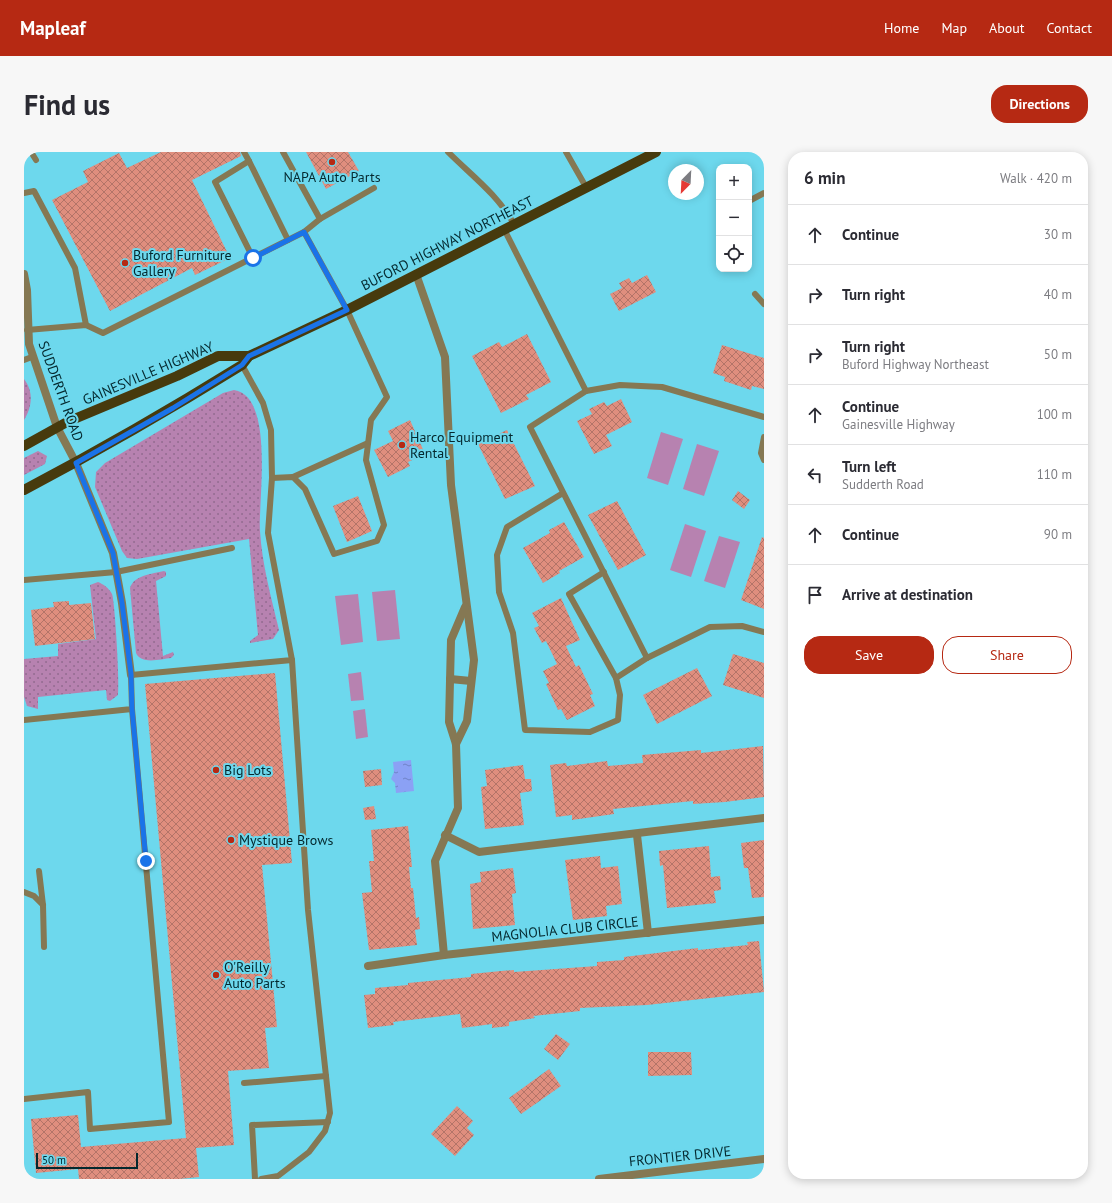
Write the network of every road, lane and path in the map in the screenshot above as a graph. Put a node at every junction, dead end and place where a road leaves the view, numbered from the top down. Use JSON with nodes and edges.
{"nodes":[{"id":1,"x":31,"y":152,"type":"edge"},
{"id":2,"x":244,"y":152,"type":"edge"},
{"id":3,"x":284,"y":152,"type":"edge"},
{"id":4,"x":448,"y":152,"type":"edge"},
{"id":5,"x":566,"y":152,"type":"edge"},
{"id":6,"x":656,"y":152,"type":"edge"},
{"id":7,"x":36,"y":160,"type":"dead end"},
{"id":8,"x":249,"y":161,"type":"junction"},
{"id":9,"x":586,"y":187,"type":"junction"},
{"id":10,"x":374,"y":188,"type":"dead end"},
{"id":11,"x":24,"y":193,"type":"edge"},
{"id":12,"x":764,"y":193,"type":"edge"},
{"id":13,"x":751,"y":200,"type":"edge"},
{"id":14,"x":320,"y":219,"type":"junction"},
{"id":15,"x":514,"y":224,"type":"junction"},
{"id":16,"x":504,"y":229,"type":"junction"},
{"id":17,"x":304,"y":232,"type":"junction"},
{"id":18,"x":288,"y":240,"type":"junction"},
{"id":19,"x":253,"y":258,"type":"junction"},
{"id":20,"x":24,"y":274,"type":"edge"},
{"id":21,"x":416,"y":274,"type":"junction"},
{"id":22,"x":755,"y":294,"type":"dead end"},
{"id":23,"x":764,"y":304,"type":"edge"},
{"id":24,"x":347,"y":310,"type":"junction"},
{"id":25,"x":86,"y":325,"type":"junction"},
{"id":26,"x":27,"y":330,"type":"junction"},
{"id":27,"x":249,"y":356,"type":"junction"},
{"id":28,"x":32,"y":357,"type":"junction"},
{"id":29,"x":24,"y":360,"type":"edge"},
{"id":30,"x":242,"y":365,"type":"junction"},
{"id":31,"x":586,"y":391,"type":"junction"},
{"id":32,"x":764,"y":417,"type":"edge"},
{"id":33,"x":58,"y":427,"type":"junction"},
{"id":34,"x":764,"y":437,"type":"edge"},
{"id":35,"x":368,"y":443,"type":"junction"},
{"id":36,"x":24,"y":446,"type":"edge"},
{"id":37,"x":764,"y":460,"type":"edge"},
{"id":38,"x":80,"y":461,"type":"junction"},
{"id":39,"x":293,"y":477,"type":"junction"},
{"id":40,"x":272,"y":478,"type":"junction"},
{"id":41,"x":24,"y":490,"type":"edge"},
{"id":42,"x":563,"y":493,"type":"junction"},
{"id":43,"x":232,"y":548,"type":"dead end"},
{"id":44,"x":116,"y":572,"type":"junction"},
{"id":45,"x":604,"y":572,"type":"junction"},
{"id":46,"x":24,"y":580,"type":"edge"},
{"id":47,"x":466,"y":606,"type":"junction"},
{"id":48,"x":764,"y":632,"type":"edge"},
{"id":49,"x":647,"y":658,"type":"junction"},
{"id":50,"x":292,"y":660,"type":"junction"},
{"id":51,"x":131,"y":674,"type":"junction"},
{"id":52,"x":616,"y":678,"type":"junction"},
{"id":53,"x":450,"y":679,"type":"junction"},
{"id":54,"x":471,"y":681,"type":"junction"},
{"id":55,"x":132,"y":709,"type":"junction"},
{"id":56,"x":24,"y":720,"type":"edge"},
{"id":57,"x":456,"y":744,"type":"junction"},
{"id":58,"x":764,"y":818,"type":"edge"},
{"id":59,"x":638,"y":834,"type":"junction"},
{"id":60,"x":445,"y":835,"type":"junction"},
{"id":61,"x":38,"y":871,"type":"dead end"},
{"id":62,"x":24,"y":892,"type":"edge"},
{"id":63,"x":43,"y":905,"type":"junction"},
{"id":64,"x":764,"y":920,"type":"edge"},
{"id":65,"x":648,"y":933,"type":"junction"},
{"id":66,"x":44,"y":947,"type":"dead end"},
{"id":67,"x":444,"y":955,"type":"junction"},
{"id":68,"x":368,"y":966,"type":"dead end"},
{"id":69,"x":326,"y":1076,"type":"junction"},
{"id":70,"x":244,"y":1083,"type":"dead end"},
{"id":71,"x":24,"y":1099,"type":"edge"},
{"id":72,"x":328,"y":1122,"type":"junction"},
{"id":73,"x":764,"y":1160,"type":"edge"},
{"id":74,"x":255,"y":1179,"type":"edge"},
{"id":75,"x":262,"y":1179,"type":"edge"},
{"id":76,"x":599,"y":1179,"type":"edge"}],
"edges":[{"from":1,"to":7,"type":"lane"},
{"from":2,"to":8,"type":"lane"},
{"from":3,"to":14,"type":"lane"},
{"from":4,"to":15,"type":"lane"},
{"from":5,"to":9,"type":"lane"},
{"from":6,"to":9,"type":"main road","name":"BUFORD HIGHWAY NORTHEAST"},
{"from":8,"to":18,"type":"lane"},
{"from":8,"to":19,"type":"lane"},
{"from":9,"to":15,"type":"main road","name":"BUFORD HIGHWAY NORTHEAST"},
{"from":10,"to":14,"type":"lane"},
{"from":11,"to":25,"type":"lane"},
{"from":12,"to":13,"type":"lane"},
{"from":14,"to":17,"type":"lane"},
{"from":15,"to":16,"type":"main road","name":"BUFORD HIGHWAY NORTHEAST"},
{"from":16,"to":21,"type":"main road","name":"BUFORD HIGHWAY NORTHEAST"},
{"from":16,"to":31,"type":"lane"},
{"from":17,"to":18,"type":"lane"},
{"from":17,"to":24,"type":"lane"},
{"from":18,"to":19,"type":"lane"},
{"from":19,"to":25,"type":"lane"},
{"from":20,"to":26,"type":"street","name":"SUDDERTH ROAD"},
{"from":21,"to":24,"type":"main road","name":"BUFORD HIGHWAY NORTHEAST"},
{"from":21,"to":47,"type":"street"},
{"from":22,"to":23,"type":"lane"},
{"from":24,"to":27,"type":"main road","name":"BUFORD HIGHWAY NORTHEAST"},
{"from":24,"to":35,"type":"lane"},
{"from":25,"to":26,"type":"lane"},
{"from":26,"to":28,"type":"street","name":"SUDDERTH ROAD"},
{"from":27,"to":30,"type":"main road"},
{"from":27,"to":33,"type":"main road","name":"GAINESVILLE HIGHWAY"},
{"from":28,"to":29,"type":"lane"},
{"from":28,"to":33,"type":"street","name":"SUDDERTH ROAD"},
{"from":30,"to":38,"type":"main road"},
{"from":30,"to":40,"type":"lane"},
{"from":31,"to":32,"type":"lane"},
{"from":31,"to":42,"type":"lane"},
{"from":33,"to":36,"type":"main road","name":"GAINESVILLE HIGHWAY"},
{"from":33,"to":38,"type":"street","name":"SUDDERTH ROAD"},
{"from":34,"to":37,"type":"lane"},
{"from":35,"to":39,"type":"lane"},
{"from":35,"to":39,"type":"lane"},
{"from":38,"to":41,"type":"main road"},
{"from":38,"to":44,"type":"street","name":"SUDDERTH ROAD"},
{"from":39,"to":40,"type":"lane"},
{"from":40,"to":50,"type":"lane"},
{"from":42,"to":45,"type":"lane"},
{"from":42,"to":52,"type":"lane"},
{"from":43,"to":44,"type":"lane"},
{"from":44,"to":46,"type":"lane"},
{"from":44,"to":51,"type":"street","name":"SUDDERTH ROAD"},
{"from":45,"to":49,"type":"lane"},
{"from":45,"to":52,"type":"lane"},
{"from":47,"to":53,"type":"street"},
{"from":47,"to":54,"type":"street"},
{"from":48,"to":49,"type":"lane"},
{"from":49,"to":52,"type":"lane"},
{"from":50,"to":51,"type":"lane"},
{"from":50,"to":69,"type":"lane"},
{"from":51,"to":55,"type":"lane"},
{"from":53,"to":54,"type":"street"},
{"from":53,"to":57,"type":"street"},
{"from":54,"to":57,"type":"street"},
{"from":55,"to":56,"type":"lane"},
{"from":55,"to":71,"type":"lane"},
{"from":57,"to":60,"type":"street"},
{"from":58,"to":59,"type":"street"},
{"from":59,"to":60,"type":"street"},
{"from":59,"to":65,"type":"street"},
{"from":60,"to":67,"type":"street"},
{"from":61,"to":63,"type":"lane"},
{"from":62,"to":63,"type":"lane"},
{"from":63,"to":66,"type":"lane"},
{"from":64,"to":65,"type":"street","name":"MAGNOLIA CLUB CIRCLE"},
{"from":65,"to":67,"type":"street","name":"MAGNOLIA CLUB CIRCLE"},
{"from":67,"to":68,"type":"street","name":"MAGNOLIA CLUB CIRCLE"},
{"from":69,"to":70,"type":"lane"},
{"from":69,"to":72,"type":"lane"},
{"from":72,"to":74,"type":"lane"},
{"from":72,"to":75,"type":"lane"},
{"from":73,"to":76,"type":"street","name":"FRONTIER DRIVE"}]}
